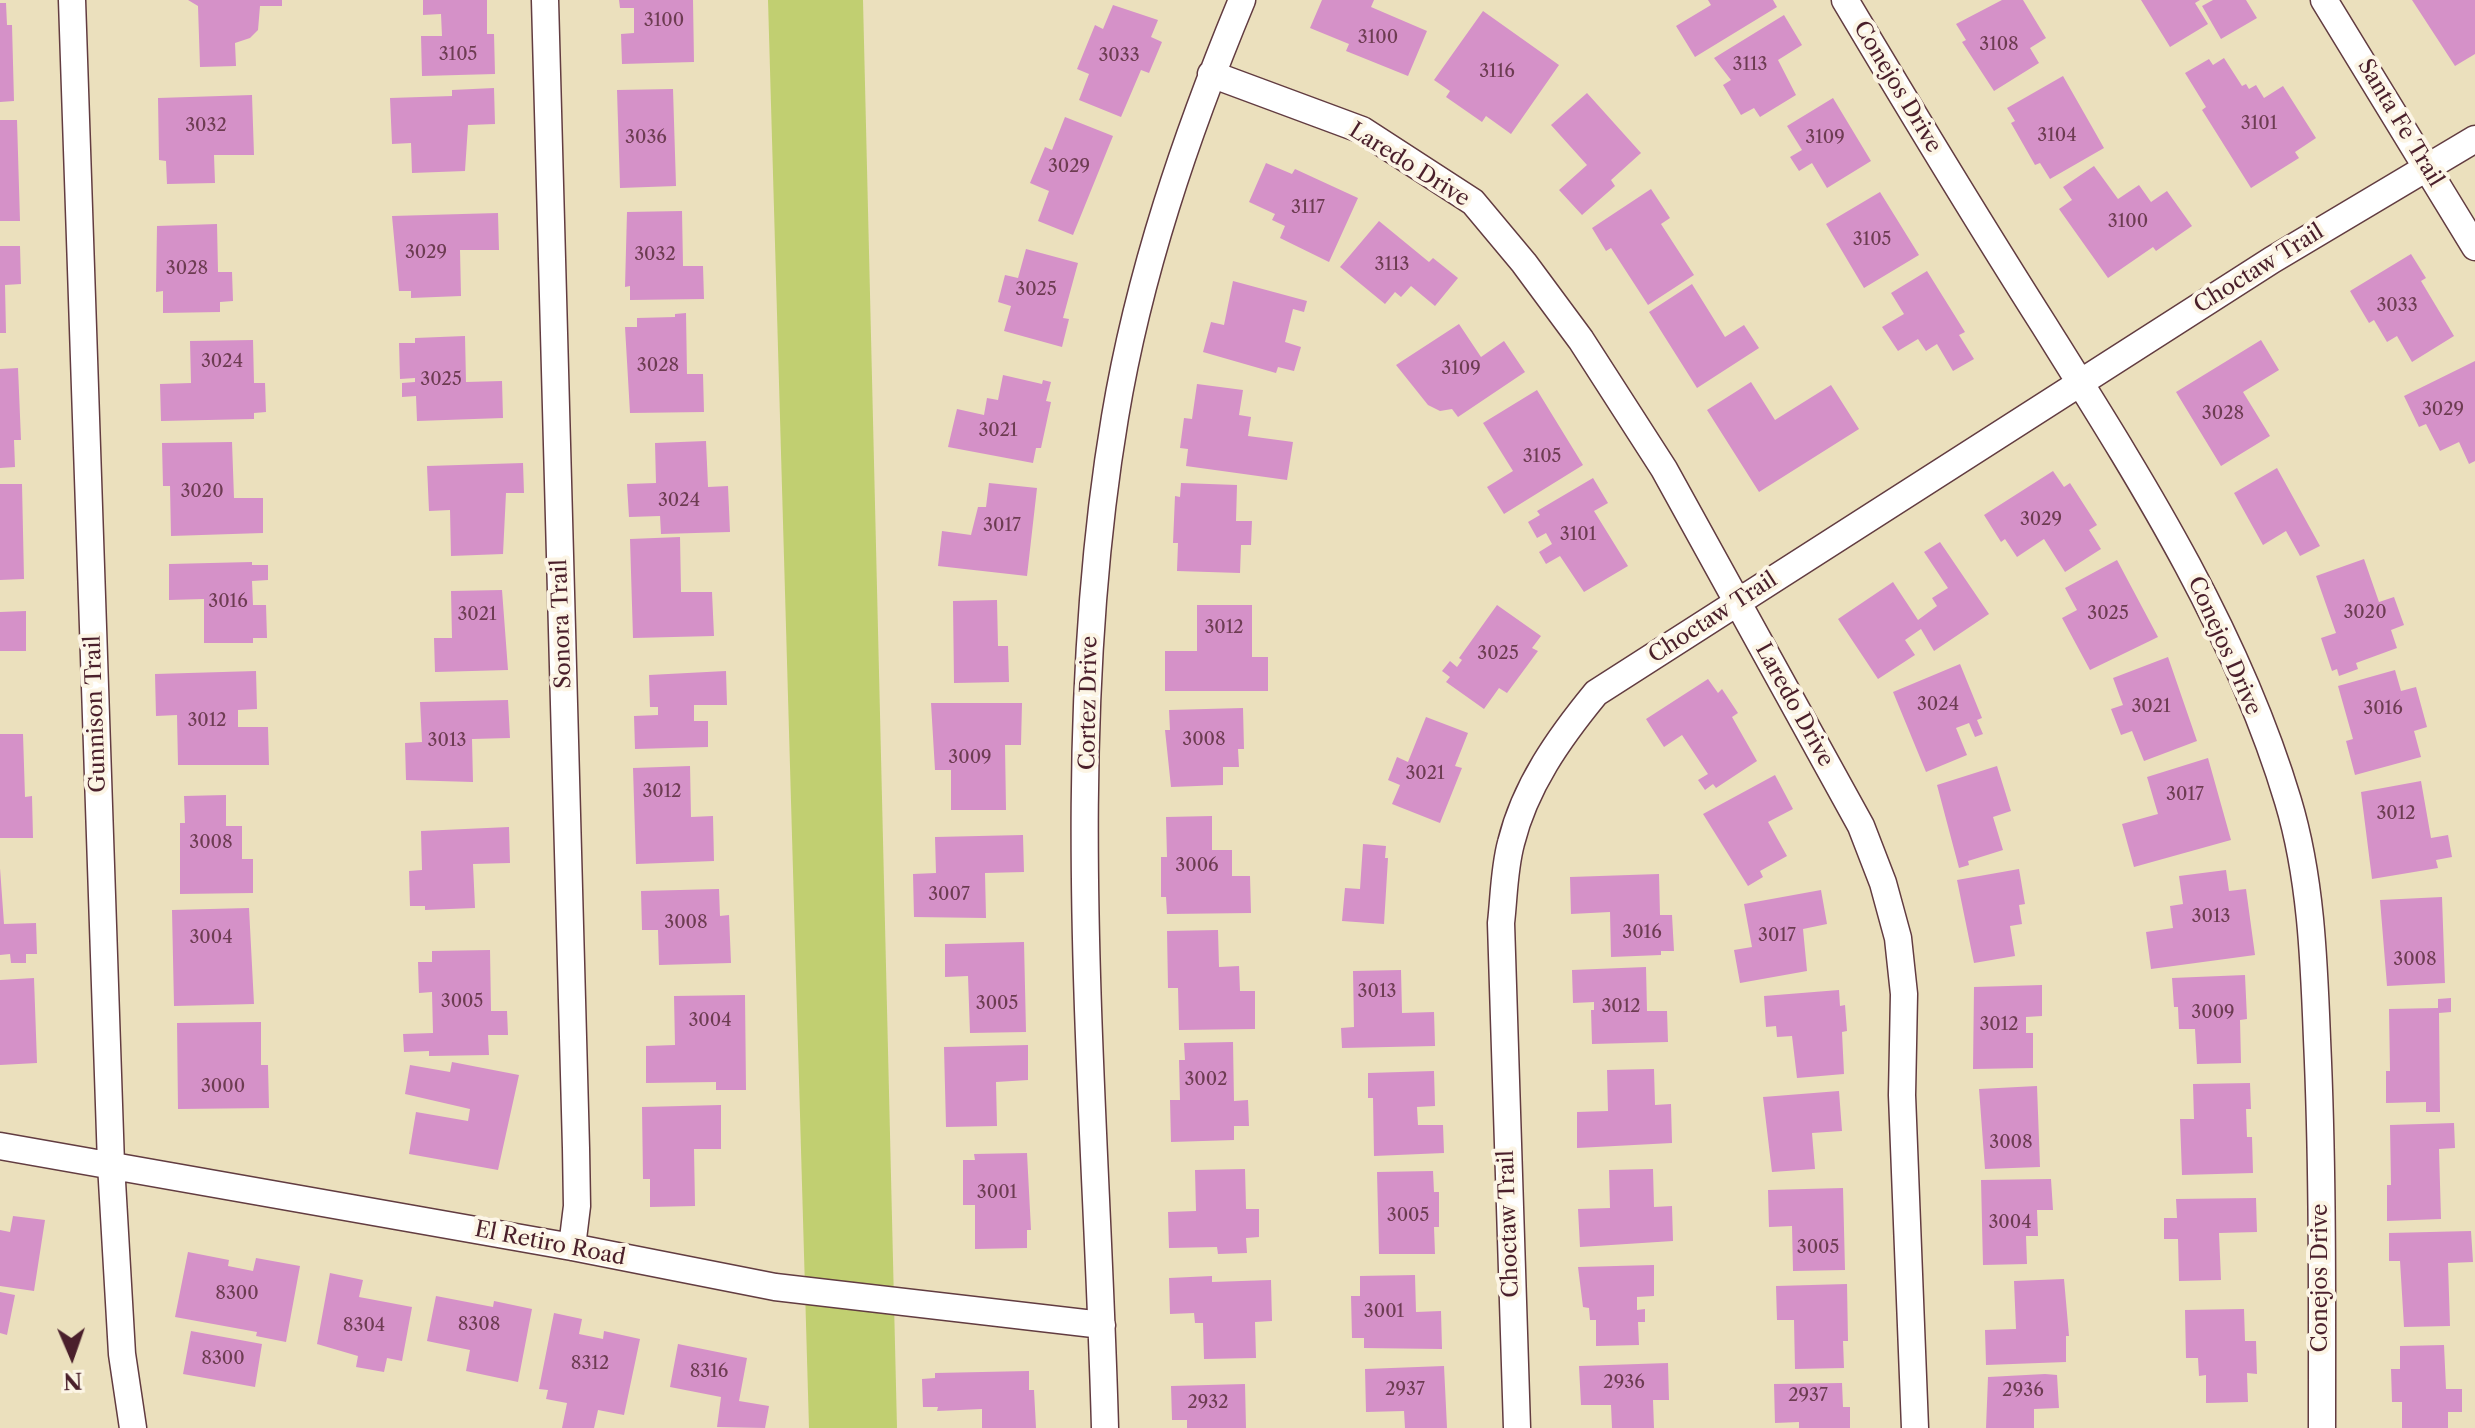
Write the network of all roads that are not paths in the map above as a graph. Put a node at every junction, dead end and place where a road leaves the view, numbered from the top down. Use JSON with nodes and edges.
{"nodes":[{"id":1,"x":72,"y":0,"type":"edge"},
{"id":2,"x":545,"y":0,"type":"edge"},
{"id":3,"x":1242,"y":0,"type":"edge"},
{"id":4,"x":1845,"y":0,"type":"edge"},
{"id":5,"x":2324,"y":0,"type":"edge"},
{"id":6,"x":1211,"y":74,"type":"junction"},
{"id":7,"x":2475,"y":139,"type":"edge"},
{"id":8,"x":2427,"y":167,"type":"junction"},
{"id":9,"x":2475,"y":247,"type":"edge"},
{"id":10,"x":2080,"y":383,"type":"junction"},
{"id":11,"x":1737,"y":602,"type":"junction"},
{"id":12,"x":0,"y":1146,"type":"edge"},
{"id":13,"x":111,"y":1164,"type":"junction"},
{"id":14,"x":572,"y":1247,"type":"junction"},
{"id":15,"x":1102,"y":1325,"type":"junction"},
{"id":16,"x":133,"y":1428,"type":"edge"},
{"id":17,"x":1105,"y":1428,"type":"edge"},
{"id":18,"x":1517,"y":1428,"type":"edge"},
{"id":19,"x":1915,"y":1428,"type":"edge"},
{"id":20,"x":2322,"y":1428,"type":"edge"}],
"edges":[{"from":1,"to":13,"type":"street","name":"Gunnison Trail"},
{"from":2,"to":14,"type":"street","name":"Sonora Trail"},
{"from":3,"to":6,"type":"street","name":"Cortez Drive"},
{"from":4,"to":10,"type":"street","name":"Conejos Drive"},
{"from":5,"to":8,"type":"street","name":"Santa Fe Trail"},
{"from":6,"to":11,"type":"street","name":"Laredo Drive"},
{"from":6,"to":15,"type":"street","name":"Cortez Drive"},
{"from":7,"to":8,"type":"street","name":"Choctaw Trail"},
{"from":8,"to":9,"type":"street","name":"Santa Fe Trail"},
{"from":8,"to":10,"type":"street","name":"Choctaw Trail"},
{"from":10,"to":11,"type":"street","name":"Choctaw Trail"},
{"from":10,"to":20,"type":"street","name":"Conejos Drive"},
{"from":11,"to":18,"type":"street","name":"Choctaw Trail"},
{"from":11,"to":19,"type":"street","name":"Laredo Drive"},
{"from":12,"to":13,"type":"street","name":"El Retiro Road"},
{"from":13,"to":14,"type":"street","name":"El Retiro Road"},
{"from":13,"to":16,"type":"street","name":"Gunnison Trail"},
{"from":14,"to":15,"type":"street","name":"El Retiro Road"},
{"from":15,"to":17,"type":"street","name":"Cortez Drive"}]}
